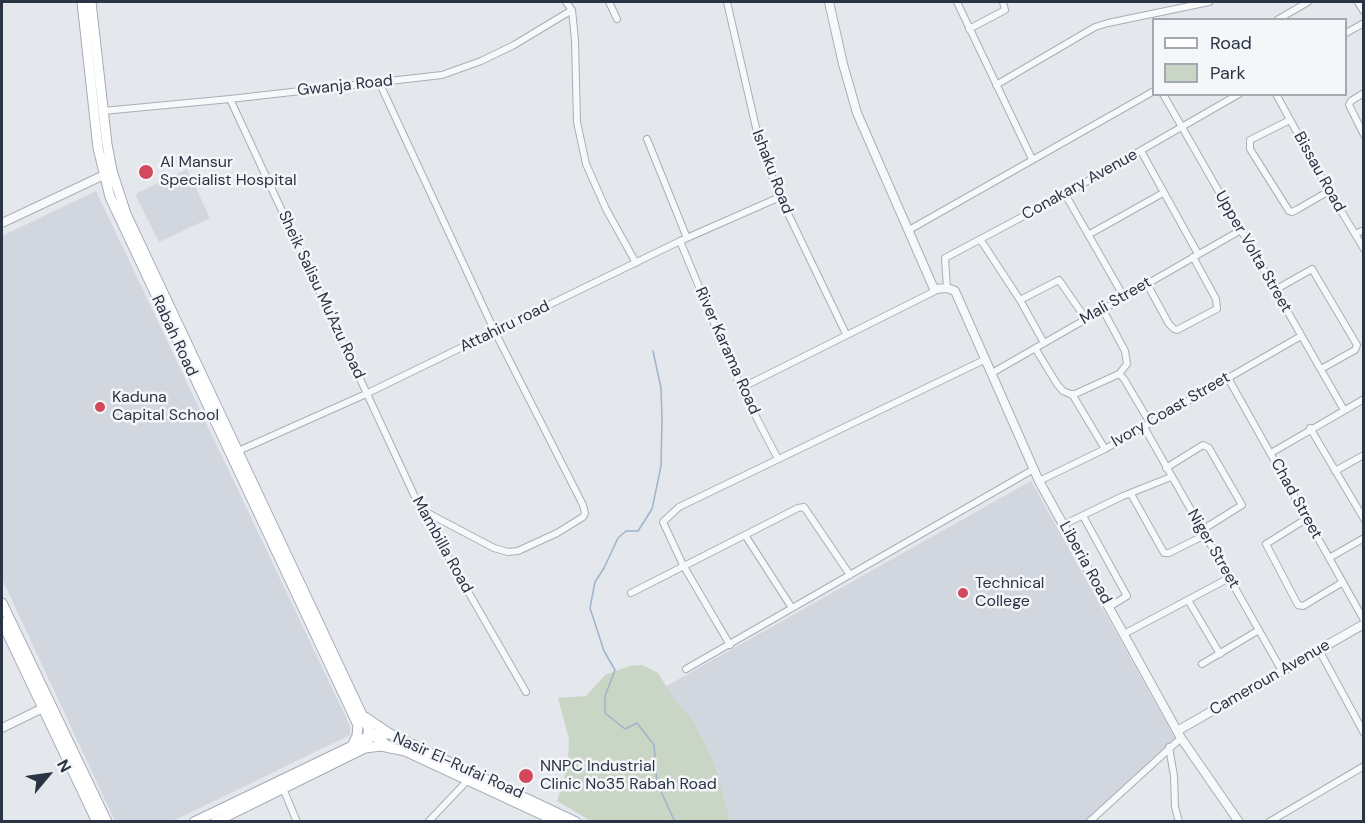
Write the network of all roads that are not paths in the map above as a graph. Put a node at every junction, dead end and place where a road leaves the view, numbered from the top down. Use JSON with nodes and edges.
{"nodes":[{"id":1,"x":82,"y":2,"type":"edge"},
{"id":2,"x":91,"y":2,"type":"edge"},
{"id":3,"x":566,"y":2,"type":"edge"},
{"id":4,"x":609,"y":2,"type":"edge"},
{"id":5,"x":727,"y":2,"type":"edge"},
{"id":6,"x":829,"y":2,"type":"edge"},
{"id":7,"x":957,"y":2,"type":"edge"},
{"id":8,"x":1003,"y":2,"type":"edge"},
{"id":9,"x":1209,"y":2,"type":"edge"},
{"id":10,"x":1308,"y":2,"type":"edge"},
{"id":11,"x":1359,"y":2,"type":"edge"},
{"id":12,"x":1184,"y":4,"type":"edge"},
{"id":13,"x":572,"y":10,"type":"junction"},
{"id":14,"x":1363,"y":10,"type":"edge"},
{"id":15,"x":1280,"y":18,"type":"edge"},
{"id":16,"x":617,"y":20,"type":"dead end"},
{"id":17,"x":1364,"y":23,"type":"edge"},
{"id":18,"x":969,"y":29,"type":"junction"},
{"id":19,"x":1347,"y":32,"type":"edge"},
{"id":20,"x":379,"y":82,"type":"junction"},
{"id":21,"x":996,"y":85,"type":"junction"},
{"id":22,"x":1152,"y":92,"type":"edge"},
{"id":23,"x":1364,"y":93,"type":"edge"},
{"id":24,"x":1164,"y":96,"type":"edge"},
{"id":25,"x":1236,"y":96,"type":"edge"},
{"id":26,"x":1277,"y":96,"type":"edge"},
{"id":27,"x":230,"y":99,"type":"junction"},
{"id":28,"x":103,"y":111,"type":"junction"},
{"id":29,"x":1290,"y":120,"type":"junction"},
{"id":30,"x":1182,"y":128,"type":"junction"},
{"id":31,"x":1364,"y":135,"type":"edge"},
{"id":32,"x":647,"y":139,"type":"dead end"},
{"id":33,"x":1141,"y":151,"type":"junction"},
{"id":34,"x":1032,"y":159,"type":"junction"},
{"id":35,"x":104,"y":175,"type":"junction"},
{"id":36,"x":1329,"y":191,"type":"junction"},
{"id":37,"x":1163,"y":193,"type":"junction"},
{"id":38,"x":1065,"y":194,"type":"junction"},
{"id":39,"x":780,"y":197,"type":"junction"},
{"id":40,"x":2,"y":223,"type":"edge"},
{"id":41,"x":909,"y":230,"type":"junction"},
{"id":42,"x":1241,"y":230,"type":"junction"},
{"id":43,"x":1364,"y":230,"type":"edge"},
{"id":44,"x":1355,"y":234,"type":"junction"},
{"id":45,"x":1088,"y":235,"type":"junction"},
{"id":46,"x":687,"y":238,"type":"junction"},
{"id":47,"x":980,"y":239,"type":"junction"},
{"id":48,"x":680,"y":241,"type":"junction"},
{"id":49,"x":1364,"y":249,"type":"edge"},
{"id":50,"x":1196,"y":256,"type":"junction"},
{"id":51,"x":636,"y":263,"type":"junction"},
{"id":52,"x":1146,"y":284,"type":"junction"},
{"id":53,"x":936,"y":290,"type":"junction"},
{"id":54,"x":951,"y":290,"type":"junction"},
{"id":55,"x":1275,"y":290,"type":"junction"},
{"id":56,"x":1124,"y":297,"type":"junction"},
{"id":57,"x":1020,"y":300,"type":"junction"},
{"id":58,"x":1103,"y":310,"type":"junction"},
{"id":59,"x":1086,"y":319,"type":"junction"},
{"id":60,"x":495,"y":332,"type":"junction"},
{"id":61,"x":846,"y":334,"type":"junction"},
{"id":62,"x":1301,"y":336,"type":"junction"},
{"id":63,"x":1044,"y":343,"type":"junction"},
{"id":64,"x":1035,"y":348,"type":"junction"},
{"id":65,"x":986,"y":359,"type":"junction"},
{"id":66,"x":1321,"y":369,"type":"junction"},
{"id":67,"x":992,"y":373,"type":"junction"},
{"id":68,"x":1119,"y":374,"type":"junction"},
{"id":69,"x":1228,"y":378,"type":"junction"},
{"id":70,"x":741,"y":388,"type":"junction"},
{"id":71,"x":366,"y":394,"type":"junction"},
{"id":72,"x":1072,"y":394,"type":"junction"},
{"id":73,"x":1364,"y":399,"type":"edge"},
{"id":74,"x":1344,"y":410,"type":"junction"},
{"id":75,"x":1147,"y":425,"type":"junction"},
{"id":76,"x":1310,"y":428,"type":"junction"},
{"id":77,"x":1105,"y":449,"type":"junction"},
{"id":78,"x":234,"y":453,"type":"junction"},
{"id":79,"x":1271,"y":453,"type":"junction"},
{"id":80,"x":1364,"y":455,"type":"edge"},
{"id":81,"x":778,"y":459,"type":"junction"},
{"id":82,"x":1166,"y":468,"type":"junction"},
{"id":83,"x":1034,"y":469,"type":"junction"},
{"id":84,"x":1335,"y":471,"type":"junction"},
{"id":85,"x":1171,"y":477,"type":"junction"},
{"id":86,"x":1039,"y":481,"type":"junction"},
{"id":87,"x":1131,"y":494,"type":"junction"},
{"id":88,"x":421,"y":510,"type":"junction"},
{"id":89,"x":1083,"y":516,"type":"junction"},
{"id":90,"x":1306,"y":519,"type":"junction"},
{"id":91,"x":1364,"y":519,"type":"edge"},
{"id":92,"x":1065,"y":524,"type":"junction"},
{"id":93,"x":1203,"y":532,"type":"junction"},
{"id":94,"x":745,"y":535,"type":"junction"},
{"id":95,"x":1364,"y":538,"type":"edge"},
{"id":96,"x":1329,"y":558,"type":"junction"},
{"id":97,"x":683,"y":565,"type":"junction"},
{"id":98,"x":850,"y":575,"type":"junction"},
{"id":99,"x":1229,"y":578,"type":"junction"},
{"id":100,"x":1343,"y":582,"type":"junction"},
{"id":101,"x":631,"y":593,"type":"dead end"},
{"id":102,"x":1188,"y":600,"type":"junction"},
{"id":103,"x":2,"y":603,"type":"edge"},
{"id":104,"x":1109,"y":607,"type":"junction"},
{"id":105,"x":792,"y":608,"type":"junction"},
{"id":106,"x":1364,"y":620,"type":"edge"},
{"id":107,"x":2,"y":622,"type":"edge"},
{"id":108,"x":1364,"y":624,"type":"edge"},
{"id":109,"x":1259,"y":630,"type":"junction"},
{"id":110,"x":1124,"y":634,"type":"junction"},
{"id":111,"x":730,"y":645,"type":"junction"},
{"id":112,"x":1319,"y":650,"type":"junction"},
{"id":113,"x":1220,"y":654,"type":"junction"},
{"id":114,"x":1202,"y":664,"type":"dead end"},
{"id":115,"x":686,"y":669,"type":"dead end"},
{"id":116,"x":1282,"y":671,"type":"junction"},
{"id":117,"x":526,"y":692,"type":"dead end"},
{"id":118,"x":43,"y":708,"type":"junction"},
{"id":119,"x":360,"y":716,"type":"junction"},
{"id":120,"x":2,"y":728,"type":"edge"},
{"id":121,"x":1364,"y":733,"type":"edge"},
{"id":122,"x":371,"y":734,"type":"junction"},
{"id":123,"x":390,"y":734,"type":"junction"},
{"id":124,"x":1179,"y":734,"type":"junction"},
{"id":125,"x":352,"y":746,"type":"junction"},
{"id":126,"x":1169,"y":747,"type":"junction"},
{"id":127,"x":365,"y":748,"type":"junction"},
{"id":128,"x":391,"y":748,"type":"junction"},
{"id":129,"x":1364,"y":766,"type":"edge"},
{"id":130,"x":468,"y":780,"type":"junction"},
{"id":131,"x":282,"y":785,"type":"junction"},
{"id":132,"x":97,"y":822,"type":"edge"},
{"id":133,"x":107,"y":822,"type":"edge"},
{"id":134,"x":194,"y":822,"type":"edge"},
{"id":135,"x":215,"y":822,"type":"edge"},
{"id":136,"x":297,"y":822,"type":"edge"},
{"id":137,"x":428,"y":822,"type":"edge"},
{"id":138,"x":558,"y":822,"type":"edge"},
{"id":139,"x":576,"y":822,"type":"edge"},
{"id":140,"x":1089,"y":822,"type":"edge"},
{"id":141,"x":1179,"y":822,"type":"edge"},
{"id":142,"x":1239,"y":822,"type":"edge"},
{"id":143,"x":1269,"y":822,"type":"edge"}],
"edges":[{"from":1,"to":35,"type":"main road","name":"Rabah Road"},
{"from":2,"to":28,"type":"main road","name":"Rabah Road"},
{"from":3,"to":13,"type":"street"},
{"from":4,"to":16,"type":"street"},
{"from":5,"to":39,"type":"street","name":"Ishaku Road"},
{"from":6,"to":41,"type":"street"},
{"from":7,"to":18,"type":"street"},
{"from":8,"to":18,"type":"street"},
{"from":9,"to":12,"type":"street"},
{"from":10,"to":15,"type":"street"},
{"from":11,"to":14,"type":"street"},
{"from":12,"to":21,"type":"street"},
{"from":13,"to":20,"type":"street","name":"Gwanja Road"},
{"from":13,"to":51,"type":"street"},
{"from":17,"to":19,"type":"street"},
{"from":18,"to":21,"type":"street"},
{"from":20,"to":27,"type":"street","name":"Gwanja Road"},
{"from":20,"to":60,"type":"street"},
{"from":21,"to":34,"type":"street"},
{"from":22,"to":34,"type":"street"},
{"from":23,"to":31,"type":"street"},
{"from":24,"to":30,"type":"street","name":"Upper Volta Street"},
{"from":25,"to":30,"type":"street","name":"Conakary Avenue"},
{"from":26,"to":29,"type":"street","name":"Bissau Road"},
{"from":27,"to":28,"type":"street","name":"Gwanja Road"},
{"from":27,"to":71,"type":"street","name":"Sheik Salisu Mu'Azu Road"},
{"from":28,"to":78,"type":"main road","name":"Rabah Road"},
{"from":29,"to":36,"type":"street","name":"Bissau Road"},
{"from":29,"to":36,"type":"street"},
{"from":30,"to":33,"type":"street","name":"Conakary Avenue"},
{"from":30,"to":42,"type":"street","name":"Upper Volta Street"},
{"from":32,"to":46,"type":"street"},
{"from":33,"to":37,"type":"street"},
{"from":33,"to":38,"type":"street","name":"Conakary Avenue"},
{"from":34,"to":41,"type":"street"},
{"from":35,"to":40,"type":"street"},
{"from":35,"to":78,"type":"main road","name":"Rabah Road"},
{"from":36,"to":44,"type":"street","name":"Bissau Road"},
{"from":37,"to":45,"type":"street"},
{"from":37,"to":50,"type":"street"},
{"from":38,"to":45,"type":"street"},
{"from":38,"to":47,"type":"street","name":"Conakary Avenue"},
{"from":39,"to":46,"type":"street","name":"Attahiru road"},
{"from":39,"to":61,"type":"street","name":"Ishaku Road"},
{"from":41,"to":53,"type":"street"},
{"from":42,"to":50,"type":"street","name":"Mali Street"},
{"from":42,"to":55,"type":"street","name":"Upper Volta Street"},
{"from":43,"to":44,"type":"street"},
{"from":44,"to":49,"type":"street","name":"Bissau Road"},
{"from":45,"to":56,"type":"street"},
{"from":46,"to":48,"type":"street","name":"Attahiru road"},
{"from":47,"to":54,"type":"street","name":"Conakary Avenue"},
{"from":47,"to":57,"type":"street"},
{"from":48,"to":51,"type":"street","name":"Attahiru road"},
{"from":48,"to":70,"type":"street","name":"River Karama Road"},
{"from":50,"to":52,"type":"street","name":"Mali Street"},
{"from":50,"to":52,"type":"street"},
{"from":51,"to":60,"type":"street","name":"Attahiru road"},
{"from":52,"to":56,"type":"street","name":"Mali Street"},
{"from":53,"to":54,"type":"street"},
{"from":53,"to":61,"type":"street"},
{"from":54,"to":65,"type":"street","name":"Liberia Road"},
{"from":55,"to":62,"type":"street","name":"Upper Volta Street"},
{"from":55,"to":66,"type":"street"},
{"from":56,"to":58,"type":"street","name":"Mali Street"},
{"from":57,"to":59,"type":"street"},
{"from":57,"to":63,"type":"street"},
{"from":58,"to":59,"type":"street","name":"Mali Street"},
{"from":58,"to":68,"type":"street"},
{"from":59,"to":63,"type":"street","name":"Mali Street"},
{"from":60,"to":71,"type":"street","name":"Attahiru road"},
{"from":60,"to":88,"type":"street"},
{"from":61,"to":70,"type":"street"},
{"from":62,"to":66,"type":"street","name":"Upper Volta Street"},
{"from":62,"to":69,"type":"street","name":"Ivory Coast Street"},
{"from":63,"to":64,"type":"street","name":"Mali Street"},
{"from":64,"to":67,"type":"street","name":"Mali Street"},
{"from":64,"to":72,"type":"street"},
{"from":65,"to":67,"type":"street","name":"Liberia Road"},
{"from":65,"to":81,"type":"street"},
{"from":66,"to":74,"type":"street","name":"Upper Volta Street"},
{"from":67,"to":83,"type":"street","name":"Liberia Road"},
{"from":68,"to":72,"type":"street"},
{"from":68,"to":75,"type":"street","name":"Niger Street"},
{"from":69,"to":75,"type":"street","name":"Ivory Coast Street"},
{"from":69,"to":79,"type":"street","name":"Chad Street"},
{"from":70,"to":81,"type":"street","name":"River Karama Road"},
{"from":71,"to":78,"type":"street","name":"Attahiru road"},
{"from":71,"to":88,"type":"street","name":"Mambilla Road"},
{"from":72,"to":77,"type":"street"},
{"from":73,"to":74,"type":"street"},
{"from":74,"to":76,"type":"street"},
{"from":75,"to":77,"type":"street","name":"Ivory Coast Street"},
{"from":75,"to":82,"type":"street","name":"Niger Street"},
{"from":76,"to":79,"type":"street"},
{"from":76,"to":84,"type":"street"},
{"from":77,"to":86,"type":"street","name":"Ivory Coast Street"},
{"from":78,"to":119,"type":"main road","name":"Rabah Road"},
{"from":79,"to":90,"type":"street","name":"Chad Street"},
{"from":80,"to":84,"type":"street"},
{"from":81,"to":97,"type":"street"},
{"from":82,"to":85,"type":"street","name":"Niger Street"},
{"from":82,"to":93,"type":"street"},
{"from":83,"to":86,"type":"street","name":"Liberia Road"},
{"from":83,"to":98,"type":"street"},
{"from":84,"to":91,"type":"street"},
{"from":85,"to":87,"type":"street"},
{"from":85,"to":93,"type":"street","name":"Niger Street"},
{"from":86,"to":92,"type":"street","name":"Liberia Road"},
{"from":87,"to":89,"type":"street"},
{"from":87,"to":93,"type":"street"},
{"from":88,"to":117,"type":"street","name":"Mambilla Road"},
{"from":89,"to":92,"type":"street"},
{"from":89,"to":104,"type":"street"},
{"from":90,"to":96,"type":"street","name":"Chad Street"},
{"from":90,"to":100,"type":"street"},
{"from":92,"to":104,"type":"street","name":"Liberia Road"},
{"from":93,"to":99,"type":"street","name":"Niger Street"},
{"from":94,"to":97,"type":"street"},
{"from":94,"to":98,"type":"street"},
{"from":94,"to":105,"type":"street"},
{"from":95,"to":96,"type":"street"},
{"from":96,"to":100,"type":"street","name":"Chad Street"},
{"from":97,"to":101,"type":"street"},
{"from":97,"to":111,"type":"street"},
{"from":98,"to":105,"type":"street"},
{"from":99,"to":102,"type":"street"},
{"from":99,"to":109,"type":"street","name":"Niger Street"},
{"from":100,"to":106,"type":"street","name":"Chad Street"},
{"from":102,"to":110,"type":"street"},
{"from":102,"to":113,"type":"street"},
{"from":103,"to":133,"type":"main road"},
{"from":104,"to":110,"type":"street","name":"Liberia Road"},
{"from":105,"to":111,"type":"street"},
{"from":107,"to":118,"type":"main road"},
{"from":108,"to":112,"type":"street","name":"Cameroun Avenue"},
{"from":109,"to":113,"type":"street"},
{"from":109,"to":116,"type":"street","name":"Niger Street"},
{"from":110,"to":124,"type":"street","name":"Liberia Road"},
{"from":111,"to":115,"type":"street"},
{"from":112,"to":116,"type":"street","name":"Cameroun Avenue"},
{"from":112,"to":121,"type":"street"},
{"from":113,"to":114,"type":"street"},
{"from":116,"to":124,"type":"street","name":"Cameroun Avenue"},
{"from":118,"to":120,"type":"street"},
{"from":118,"to":132,"type":"main road"},
{"from":119,"to":122,"type":"main road","name":"Rabah Road"},
{"from":119,"to":123,"type":"main road"},
{"from":119,"to":125,"type":"main road"},
{"from":122,"to":123,"type":"main road","name":"Nasir El-Rufai Road"},
{"from":122,"to":125,"type":"main road","name":"Nasir El-Rufai Road"},
{"from":122,"to":127,"type":"main road"},
{"from":122,"to":128,"type":"main road","name":"Nasir El-Rufai Road"},
{"from":123,"to":139,"type":"main road","name":"Nasir El-Rufai Road"},
{"from":124,"to":126,"type":"street"},
{"from":124,"to":142,"type":"street","name":"Liberia Road"},
{"from":125,"to":131,"type":"main road","name":"Nasir El-Rufai Road"},
{"from":126,"to":140,"type":"street"},
{"from":126,"to":141,"type":"street"},
{"from":127,"to":128,"type":"main road"},
{"from":127,"to":131,"type":"main road"},
{"from":128,"to":130,"type":"main road","name":"Nasir El-Rufai Road"},
{"from":129,"to":143,"type":"street"},
{"from":130,"to":137,"type":"street"},
{"from":130,"to":138,"type":"main road","name":"Nasir El-Rufai Road"},
{"from":131,"to":134,"type":"main road"},
{"from":131,"to":135,"type":"main road"},
{"from":131,"to":136,"type":"street"}]}
